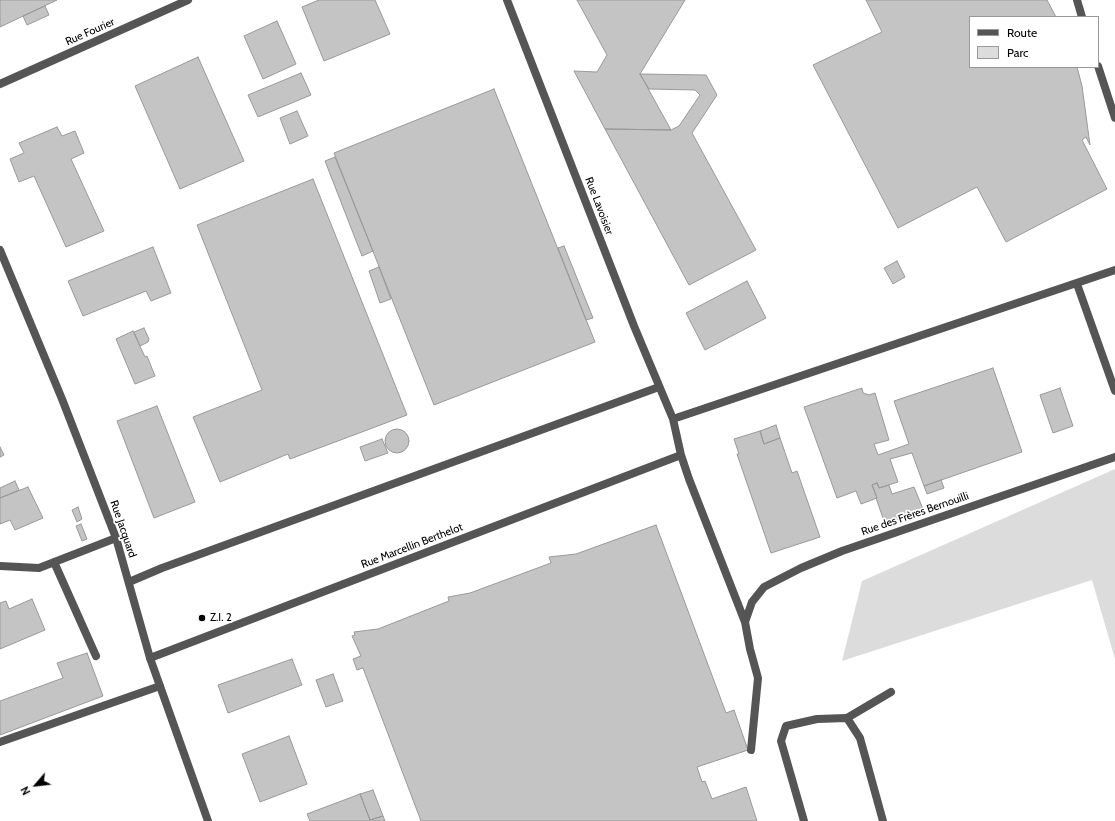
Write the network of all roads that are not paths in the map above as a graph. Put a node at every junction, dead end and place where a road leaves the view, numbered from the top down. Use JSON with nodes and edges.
{"nodes":[{"id":1,"x":188,"y":0,"type":"edge"},
{"id":2,"x":507,"y":0,"type":"edge"},
{"id":3,"x":1077,"y":0,"type":"edge"},
{"id":4,"x":1082,"y":16,"type":"edge"},
{"id":5,"x":1099,"y":68,"type":"edge"},
{"id":6,"x":0,"y":84,"type":"edge"},
{"id":7,"x":1115,"y":118,"type":"edge"},
{"id":8,"x":1,"y":256,"type":"edge"},
{"id":9,"x":1115,"y":270,"type":"edge"},
{"id":10,"x":1077,"y":284,"type":"junction"},
{"id":11,"x":659,"y":386,"type":"junction"},
{"id":12,"x":1115,"y":391,"type":"edge"},
{"id":13,"x":673,"y":420,"type":"junction"},
{"id":14,"x":681,"y":455,"type":"junction"},
{"id":15,"x":1115,"y":457,"type":"edge"},
{"id":16,"x":116,"y":538,"type":"junction"},
{"id":17,"x":54,"y":562,"type":"junction"},
{"id":18,"x":0,"y":566,"type":"edge"},
{"id":19,"x":129,"y":582,"type":"junction"},
{"id":20,"x":744,"y":622,"type":"junction"},
{"id":21,"x":96,"y":656,"type":"dead end"},
{"id":22,"x":150,"y":658,"type":"junction"},
{"id":23,"x":160,"y":686,"type":"junction"},
{"id":24,"x":891,"y":692,"type":"dead end"},
{"id":25,"x":847,"y":718,"type":"junction"},
{"id":26,"x":0,"y":742,"type":"edge"},
{"id":27,"x":751,"y":750,"type":"dead end"},
{"id":28,"x":208,"y":821,"type":"edge"},
{"id":29,"x":804,"y":821,"type":"edge"},
{"id":30,"x":883,"y":821,"type":"edge"}],
"edges":[{"from":1,"to":6,"type":"street","name":"Rue Fourier"},
{"from":2,"to":11,"type":"street","name":"Rue Lavoisier"},
{"from":3,"to":4,"type":"street"},
{"from":5,"to":7,"type":"street"},
{"from":8,"to":16,"type":"street","name":"Rue Jacquard"},
{"from":9,"to":10,"type":"street"},
{"from":10,"to":12,"type":"street"},
{"from":10,"to":13,"type":"street"},
{"from":11,"to":13,"type":"street","name":"Rue Lavoisier"},
{"from":11,"to":19,"type":"street"},
{"from":13,"to":14,"type":"street"},
{"from":14,"to":20,"type":"street"},
{"from":14,"to":22,"type":"street","name":"Rue Marcellin Berthelot"},
{"from":15,"to":20,"type":"street","name":"Rue des Frères Bernouilli"},
{"from":16,"to":17,"type":"street"},
{"from":16,"to":19,"type":"street","name":"Rue Jacquard"},
{"from":17,"to":18,"type":"street"},
{"from":17,"to":21,"type":"street"},
{"from":19,"to":22,"type":"street","name":"Rue Jacquard"},
{"from":20,"to":27,"type":"street"},
{"from":22,"to":23,"type":"street","name":"Rue Jacquard"},
{"from":23,"to":26,"type":"street"},
{"from":23,"to":28,"type":"street","name":"Rue Jacquard"},
{"from":24,"to":25,"type":"street"},
{"from":25,"to":29,"type":"street"},
{"from":25,"to":30,"type":"street"}]}
